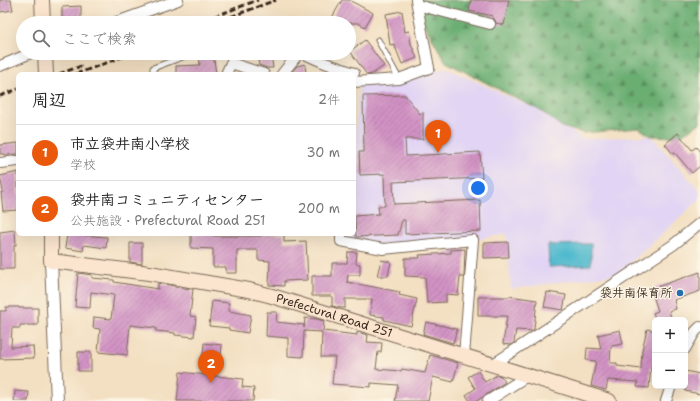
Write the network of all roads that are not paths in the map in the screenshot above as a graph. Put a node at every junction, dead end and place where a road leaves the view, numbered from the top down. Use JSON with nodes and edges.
{"nodes":[{"id":1,"x":42,"y":0,"type":"edge"},
{"id":2,"x":178,"y":0,"type":"edge"},
{"id":3,"x":416,"y":2,"type":"edge"},
{"id":4,"x":43,"y":16,"type":"edge"},
{"id":5,"x":133,"y":16,"type":"edge"},
{"id":6,"x":490,"y":24,"type":"dead end"},
{"id":7,"x":378,"y":40,"type":"dead end"},
{"id":8,"x":16,"y":59,"type":"edge"},
{"id":9,"x":45,"y":60,"type":"edge"},
{"id":10,"x":174,"y":60,"type":"edge"},
{"id":11,"x":230,"y":60,"type":"edge"},
{"id":12,"x":234,"y":60,"type":"edge"},
{"id":13,"x":294,"y":60,"type":"edge"},
{"id":14,"x":318,"y":60,"type":"edge"},
{"id":15,"x":0,"y":66,"type":"edge"},
{"id":16,"x":46,"y":72,"type":"edge"},
{"id":17,"x":153,"y":72,"type":"edge"},
{"id":18,"x":226,"y":72,"type":"edge"},
{"id":19,"x":260,"y":72,"type":"edge"},
{"id":20,"x":284,"y":72,"type":"edge"},
{"id":21,"x":351,"y":72,"type":"edge"},
{"id":22,"x":399,"y":79,"type":"junction"},
{"id":23,"x":356,"y":82,"type":"edge"},
{"id":24,"x":16,"y":161,"type":"edge"},
{"id":25,"x":0,"y":163,"type":"edge"},
{"id":26,"x":700,"y":223,"type":"edge"},
{"id":27,"x":51,"y":236,"type":"edge"},
{"id":28,"x":341,"y":236,"type":"edge"},
{"id":29,"x":51,"y":261,"type":"junction"},
{"id":30,"x":700,"y":327,"type":"edge"},
{"id":31,"x":688,"y":344,"type":"edge"},
{"id":32,"x":464,"y":356,"type":"junction"},
{"id":33,"x":492,"y":365,"type":"junction"},
{"id":34,"x":527,"y":376,"type":"junction"},
{"id":35,"x":670,"y":389,"type":"edge"},
{"id":36,"x":58,"y":401,"type":"edge"},
{"id":37,"x":488,"y":401,"type":"edge"},
{"id":38,"x":609,"y":401,"type":"edge"},
{"id":39,"x":666,"y":401,"type":"edge"}],
"edges":[{"from":1,"to":4,"type":"main road"},
{"from":2,"to":5,"type":"street"},
{"from":3,"to":6,"type":"street"},
{"from":3,"to":22,"type":"street"},
{"from":7,"to":22,"type":"lane"},
{"from":8,"to":15,"type":"street"},
{"from":9,"to":16,"type":"main road"},
{"from":10,"to":17,"type":"lane"},
{"from":11,"to":18,"type":"street"},
{"from":12,"to":19,"type":"street"},
{"from":13,"to":20,"type":"street"},
{"from":14,"to":21,"type":"street"},
{"from":22,"to":23,"type":"street"},
{"from":24,"to":25,"type":"street"},
{"from":26,"to":33,"type":"street"},
{"from":27,"to":29,"type":"main road"},
{"from":28,"to":32,"type":"street"},
{"from":29,"to":32,"type":"main road","name":"Prefectural Road 251"},
{"from":29,"to":36,"type":"street"},
{"from":30,"to":31,"type":"street"},
{"from":32,"to":33,"type":"main road","name":"Prefectural Road 251"},
{"from":33,"to":34,"type":"main road","name":"Prefectural Road 251"},
{"from":34,"to":37,"type":"street"},
{"from":34,"to":38,"type":"main road","name":"Prefectural Road 251"},
{"from":35,"to":39,"type":"street"}]}
